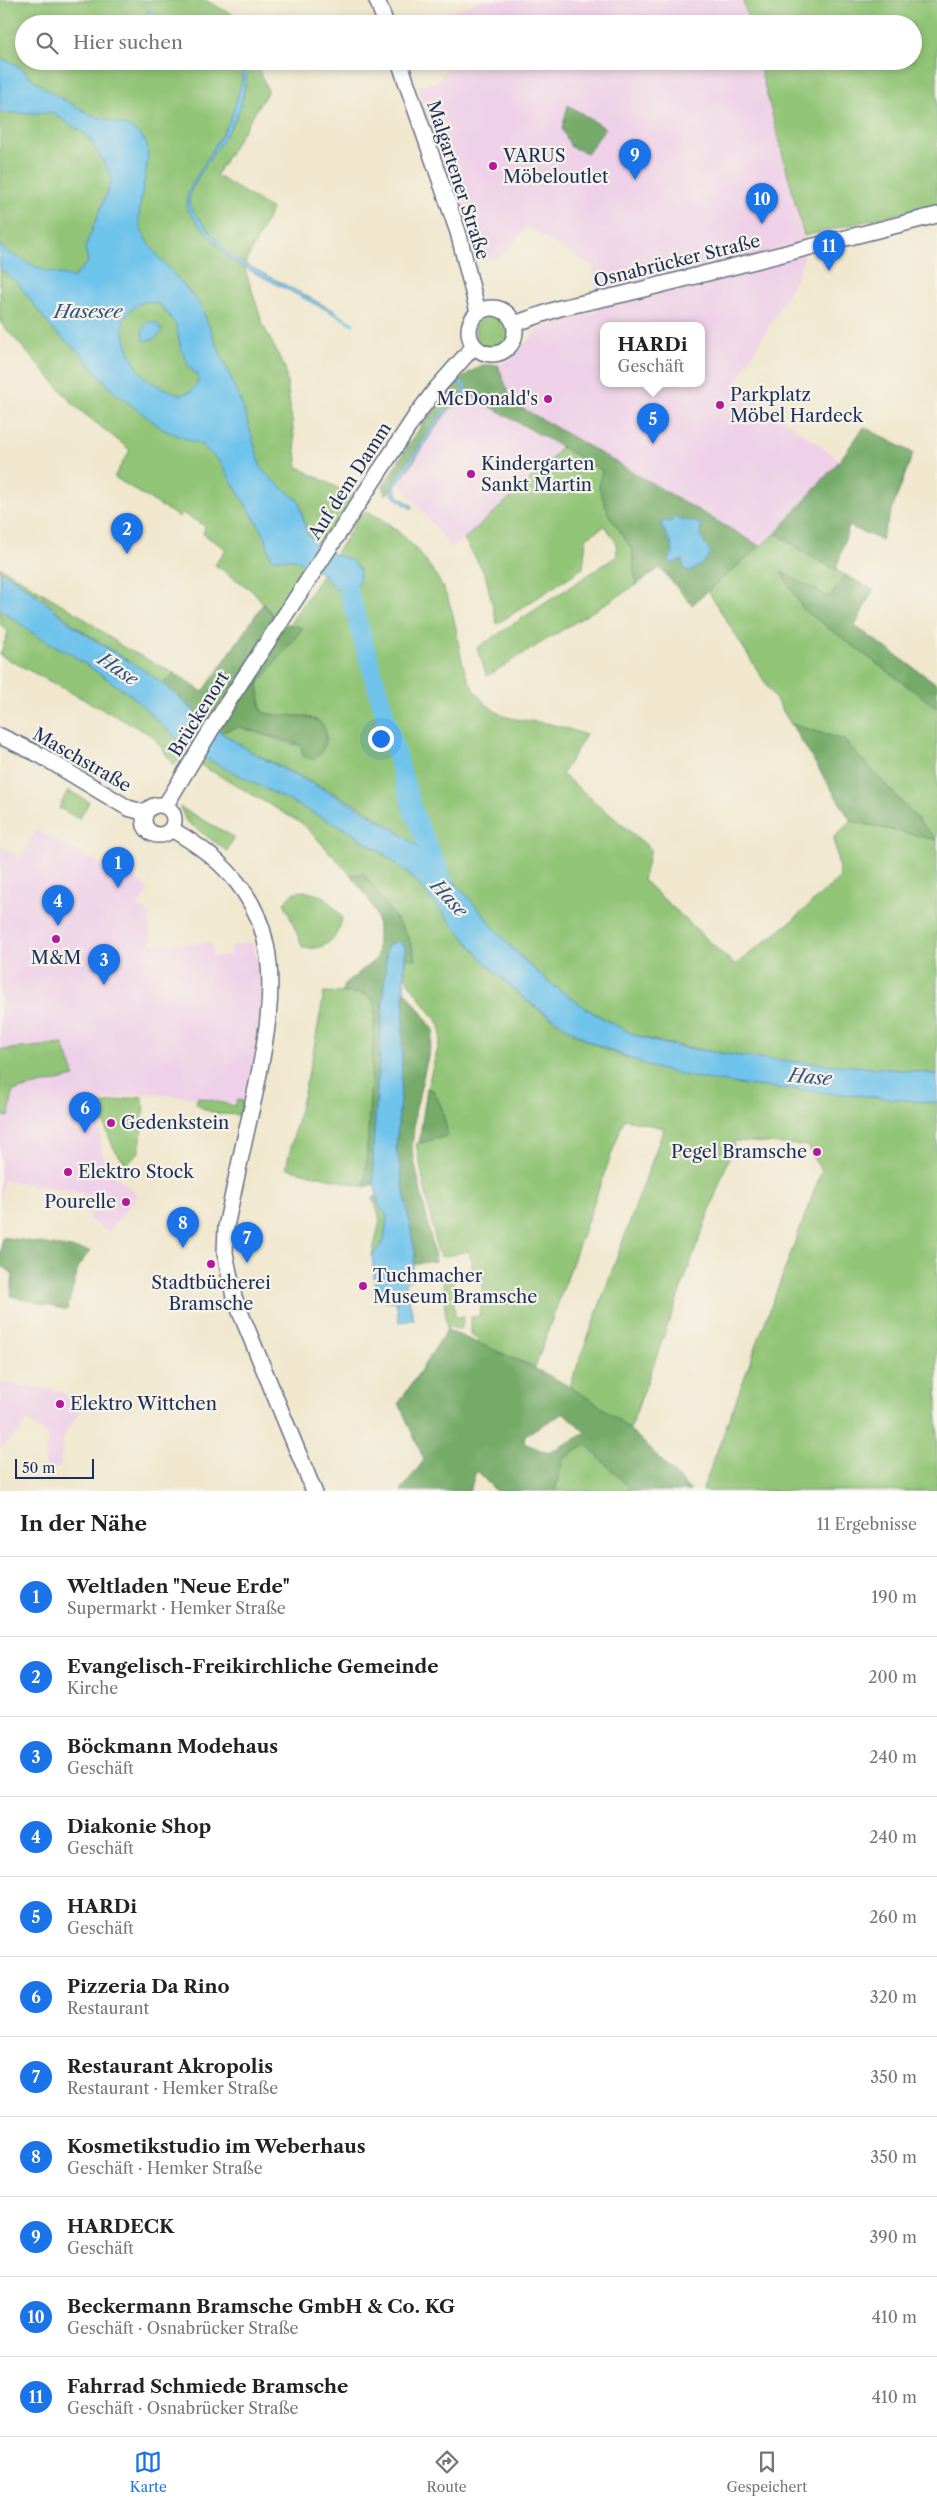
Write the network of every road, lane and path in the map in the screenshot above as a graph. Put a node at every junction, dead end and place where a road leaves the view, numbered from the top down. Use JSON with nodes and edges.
{"nodes":[{"id":1,"x":378,"y":0,"type":"edge"},
{"id":2,"x":383,"y":15,"type":"edge"},
{"id":3,"x":402,"y":70,"type":"edge"},
{"id":4,"x":937,"y":215,"type":"edge"},
{"id":5,"x":478,"y":312,"type":"junction"},
{"id":6,"x":514,"y":324,"type":"junction"},
{"id":7,"x":474,"y":346,"type":"junction"},
{"id":8,"x":266,"y":643,"type":"joint"},
{"id":9,"x":0,"y":736,"type":"edge"},
{"id":10,"x":165,"y":806,"type":"junction"},
{"id":11,"x":146,"y":813,"type":"junction"},
{"id":12,"x":171,"y":829,"type":"junction"},
{"id":13,"x":312,"y":1487,"type":"edge"}],
"edges":[{"from":1,"to":2,"type":"main road"},
{"from":3,"to":5,"type":"main road","name":"Malgartener Straße"},
{"from":4,"to":6,"type":"main road","name":"Osnabrücker Straße"},
{"from":5,"to":6,"type":"main road"},
{"from":5,"to":7,"type":"main road"},
{"from":6,"to":7,"type":"main road"},
{"from":7,"to":8,"type":"main road","name":"Auf dem Damm"},
{"from":8,"to":10,"type":"main road","name":"Brückenort"},
{"from":9,"to":11,"type":"main road","name":"Maschstraße"},
{"from":10,"to":11,"type":"main road"},
{"from":10,"to":12,"type":"main road"},
{"from":11,"to":12,"type":"main road"},
{"from":12,"to":13,"type":"main road"}]}
